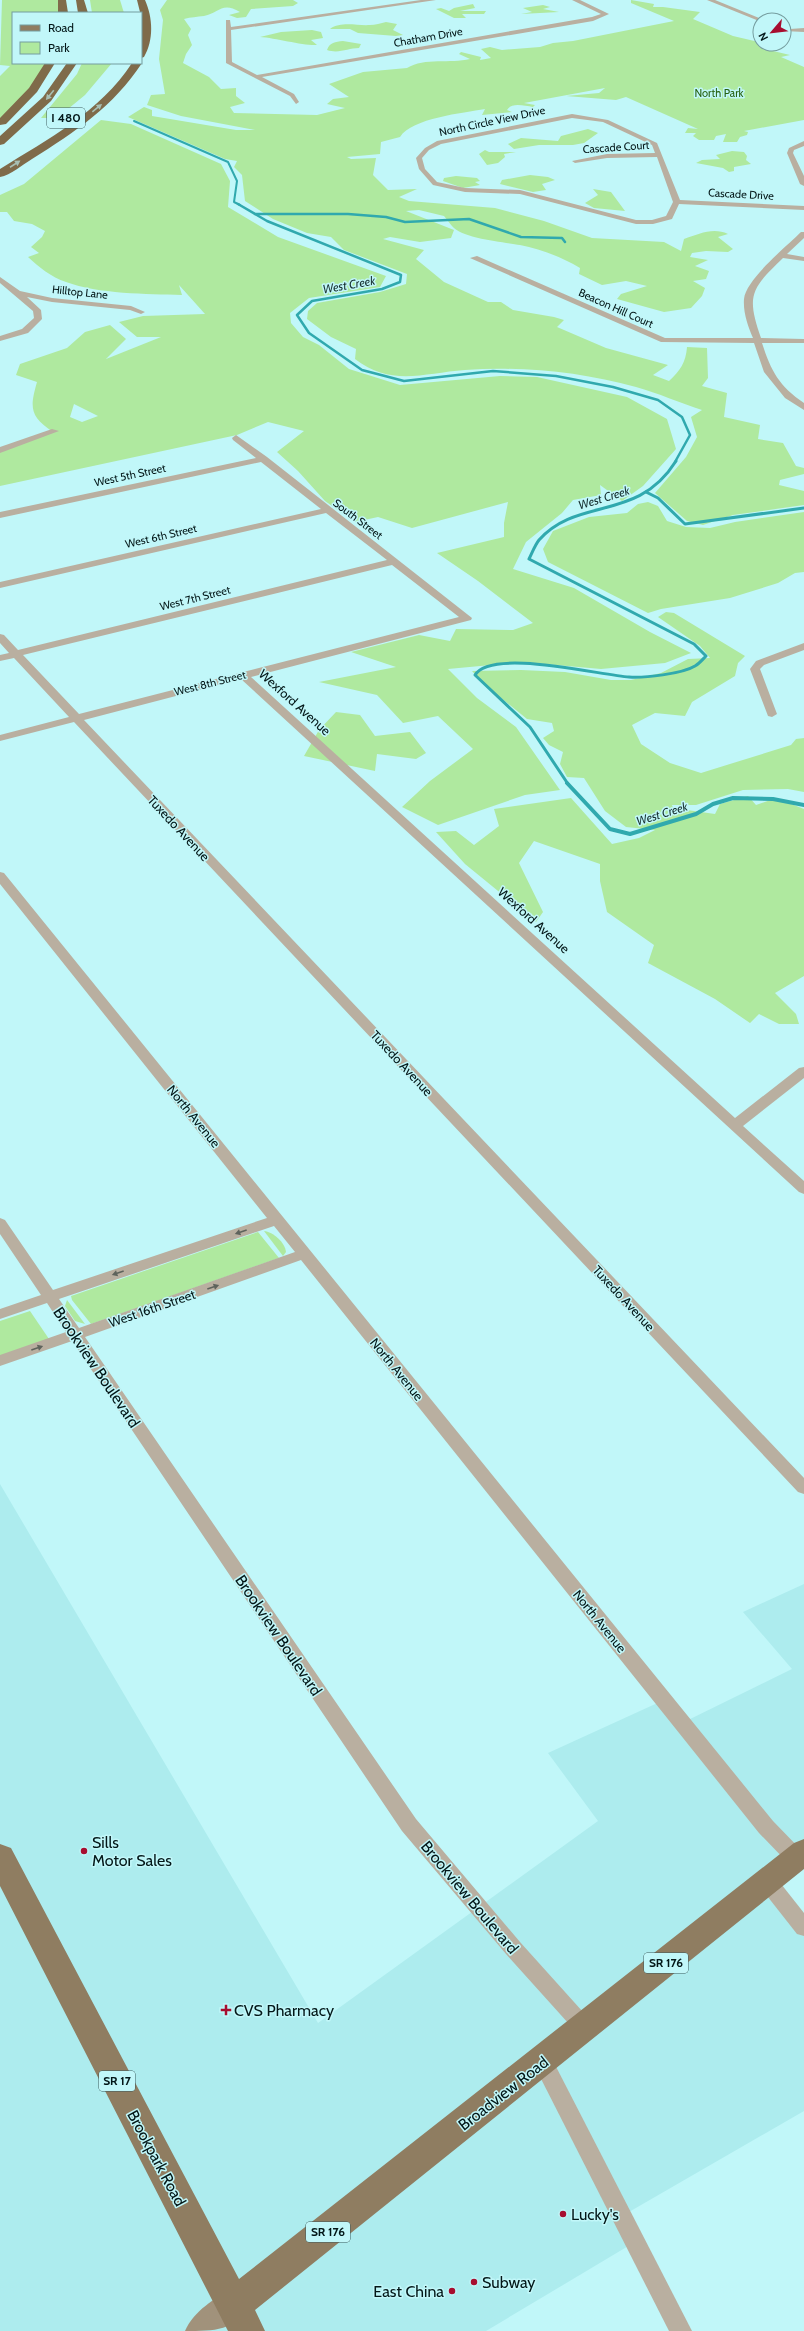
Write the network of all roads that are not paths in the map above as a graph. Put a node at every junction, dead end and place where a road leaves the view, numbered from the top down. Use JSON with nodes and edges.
{"nodes":[{"id":1,"x":62,"y":0,"type":"edge"},
{"id":2,"x":80,"y":0,"type":"edge"},
{"id":3,"x":131,"y":0,"type":"edge"},
{"id":4,"x":141,"y":0,"type":"edge"},
{"id":5,"x":433,"y":0,"type":"edge"},
{"id":6,"x":575,"y":0,"type":"edge"},
{"id":7,"x":710,"y":0,"type":"edge"},
{"id":8,"x":135,"y":10,"type":"dead end"},
{"id":9,"x":63,"y":12,"type":"edge"},
{"id":10,"x":83,"y":12,"type":"edge"},
{"id":11,"x":752,"y":16,"type":"edge"},
{"id":12,"x":228,"y":21,"type":"dead end"},
{"id":13,"x":229,"y":29,"type":"junction"},
{"id":14,"x":792,"y":30,"type":"edge"},
{"id":15,"x":804,"y":30,"type":"edge"},
{"id":16,"x":142,"y":50,"type":"edge"},
{"id":17,"x":49,"y":64,"type":"edge"},
{"id":18,"x":71,"y":64,"type":"edge"},
{"id":19,"x":136,"y":64,"type":"edge"},
{"id":20,"x":254,"y":77,"type":"junction"},
{"id":21,"x":296,"y":102,"type":"dead end"},
{"id":22,"x":0,"y":124,"type":"edge"},
{"id":23,"x":38,"y":137,"type":"dead end"},
{"id":24,"x":0,"y":142,"type":"edge"},
{"id":25,"x":804,"y":143,"type":"edge"},
{"id":26,"x":660,"y":155,"type":"junction"},
{"id":27,"x":574,"y":161,"type":"dead end"},
{"id":28,"x":0,"y":162,"type":"edge"},
{"id":29,"x":0,"y":174,"type":"edge"},
{"id":30,"x":804,"y":184,"type":"edge"},
{"id":31,"x":677,"y":202,"type":"junction"},
{"id":32,"x":804,"y":208,"type":"edge"},
{"id":33,"x":804,"y":234,"type":"edge"},
{"id":34,"x":784,"y":256,"type":"junction"},
{"id":35,"x":474,"y":258,"type":"dead end"},
{"id":36,"x":804,"y":259,"type":"edge"},
{"id":37,"x":0,"y":279,"type":"edge"},
{"id":38,"x":17,"y":293,"type":"junction"},
{"id":39,"x":65,"y":302,"type":"junction"},
{"id":40,"x":37,"y":310,"type":"junction"},
{"id":41,"x":141,"y":312,"type":"dead end"},
{"id":42,"x":0,"y":339,"type":"edge"},
{"id":43,"x":757,"y":341,"type":"junction"},
{"id":44,"x":804,"y":341,"type":"edge"},
{"id":45,"x":803,"y":405,"type":"edge"},
{"id":46,"x":55,"y":431,"type":"dead end"},
{"id":47,"x":236,"y":438,"type":"dead end"},
{"id":48,"x":4,"y":440,"type":"dead end"},
{"id":49,"x":11,"y":446,"type":"junction"},
{"id":50,"x":0,"y":450,"type":"edge"},
{"id":51,"x":264,"y":459,"type":"junction"},
{"id":52,"x":327,"y":510,"type":"junction"},
{"id":53,"x":0,"y":515,"type":"edge"},
{"id":54,"x":395,"y":562,"type":"junction"},
{"id":55,"x":0,"y":586,"type":"edge"},
{"id":56,"x":466,"y":618,"type":"joint"},
{"id":57,"x":0,"y":637,"type":"edge"},
{"id":58,"x":802,"y":649,"type":"edge"},
{"id":59,"x":16,"y":654,"type":"junction"},
{"id":60,"x":0,"y":658,"type":"edge"},
{"id":61,"x":243,"y":675,"type":"junction"},
{"id":62,"x":772,"y":714,"type":"dead end"},
{"id":63,"x":75,"y":718,"type":"junction"},
{"id":64,"x":0,"y":738,"type":"edge"},
{"id":65,"x":0,"y":876,"type":"edge"},
{"id":66,"x":804,"y":1071,"type":"edge"},
{"id":67,"x":735,"y":1125,"type":"junction"},
{"id":68,"x":804,"y":1189,"type":"edge"},
{"id":69,"x":278,"y":1219,"type":"junction"},
{"id":70,"x":0,"y":1223,"type":"edge"},
{"id":71,"x":304,"y":1254,"type":"junction"},
{"id":72,"x":50,"y":1296,"type":"junction"},
{"id":73,"x":0,"y":1314,"type":"edge"},
{"id":74,"x":75,"y":1336,"type":"junction"},
{"id":75,"x":0,"y":1361,"type":"edge"},
{"id":76,"x":804,"y":1488,"type":"edge"},
{"id":77,"x":800,"y":1855,"type":"edge"},
{"id":78,"x":0,"y":1857,"type":"edge"},
{"id":79,"x":767,"y":1882,"type":"junction"},
{"id":80,"x":804,"y":1928,"type":"edge"},
{"id":81,"x":585,"y":2028,"type":"junction"},
{"id":82,"x":543,"y":2062,"type":"junction"},
{"id":83,"x":241,"y":2318,"type":"edge"},
{"id":84,"x":201,"y":2331,"type":"edge"},
{"id":85,"x":681,"y":2331,"type":"edge"}],
"edges":[{"from":1,"to":9,"type":"highway"},
{"from":2,"to":10,"type":"highway"},
{"from":3,"to":8,"type":"highway"},
{"from":4,"to":16,"type":"highway"},
{"from":5,"to":13,"type":"street"},
{"from":6,"to":20,"type":"street","name":"Chatham Drive"},
{"from":7,"to":11,"type":"street"},
{"from":12,"to":13,"type":"street"},
{"from":13,"to":20,"type":"street"},
{"from":14,"to":15,"type":"street"},
{"from":17,"to":22,"type":"highway"},
{"from":18,"to":24,"type":"highway","number":"I 480","one_way":true},
{"from":29,"to":19,"type":"highway","one_way":true},
{"from":20,"to":21,"type":"street"},
{"from":23,"to":28,"type":"highway","number":"I 480"},
{"from":25,"to":30,"type":"street"},
{"from":26,"to":27,"type":"street","name":"Cascade Court"},
{"from":26,"to":31,"type":"street"},
{"from":26,"to":31,"type":"street","name":"North Circle View Drive"},
{"from":31,"to":32,"type":"street","name":"Cascade Drive"},
{"from":33,"to":34,"type":"street"},
{"from":34,"to":36,"type":"street"},
{"from":34,"to":43,"type":"street"},
{"from":35,"to":43,"type":"street","name":"Beacon Hill Court"},
{"from":37,"to":38,"type":"street"},
{"from":38,"to":39,"type":"street","name":"Hilltop Lane"},
{"from":38,"to":40,"type":"street"},
{"from":39,"to":40,"type":"street"},
{"from":39,"to":41,"type":"street","name":"Hilltop Lane"},
{"from":40,"to":42,"type":"street"},
{"from":43,"to":44,"type":"street","name":"Beacon Hill Court"},
{"from":43,"to":45,"type":"street"},
{"from":46,"to":49,"type":"street"},
{"from":47,"to":51,"type":"street","name":"South Street"},
{"from":48,"to":49,"type":"street"},
{"from":49,"to":50,"type":"street"},
{"from":51,"to":52,"type":"street","name":"South Street"},
{"from":51,"to":53,"type":"street","name":"West 5th Street"},
{"from":52,"to":54,"type":"street","name":"South Street"},
{"from":52,"to":55,"type":"street","name":"West 6th Street"},
{"from":54,"to":56,"type":"street","name":"South Street"},
{"from":54,"to":59,"type":"street","name":"West 7th Street"},
{"from":56,"to":61,"type":"street","name":"West 8th Street"},
{"from":57,"to":59,"type":"street","name":"Tuxedo Avenue"},
{"from":58,"to":62,"type":"street"},
{"from":59,"to":60,"type":"street","name":"West 7th Street"},
{"from":59,"to":63,"type":"street","name":"Tuxedo Avenue"},
{"from":61,"to":63,"type":"street","name":"West 8th Street"},
{"from":61,"to":67,"type":"street","name":"Wexford Avenue"},
{"from":63,"to":64,"type":"street","name":"West 8th Street"},
{"from":63,"to":76,"type":"street","name":"Tuxedo Avenue"},
{"from":65,"to":69,"type":"street","name":"North Avenue"},
{"from":66,"to":67,"type":"street"},
{"from":67,"to":68,"type":"street","name":"Wexford Avenue"},
{"from":69,"to":71,"type":"street","name":"North Avenue"},
{"from":69,"to":72,"type":"street","one_way":true},
{"from":70,"to":72,"type":"street","name":"Brookview Boulevard"},
{"from":74,"to":71,"type":"street","name":"West 16th Street","one_way":true},
{"from":71,"to":77,"type":"street","name":"North Avenue"},
{"from":72,"to":73,"type":"street"},
{"from":72,"to":74,"type":"street","name":"Brookview Boulevard"},
{"from":75,"to":74,"type":"street","name":"West 16th Street","one_way":true},
{"from":74,"to":81,"type":"street","name":"Brookview Boulevard"},
{"from":77,"to":79,"type":"main road","name":"Broadview Road","number":"SR 176"},
{"from":78,"to":83,"type":"main road","name":"Brookpark Road","number":"SR 17"},
{"from":79,"to":80,"type":"street"},
{"from":79,"to":81,"type":"main road","name":"Broadview Road","number":"SR 176"},
{"from":81,"to":82,"type":"main road","name":"Broadview Road","number":"SR 176"},
{"from":82,"to":83,"type":"main road","name":"Broadview Road","number":"SR 176"},
{"from":82,"to":85,"type":"street"},
{"from":83,"to":84,"type":"main road","name":"Broadview Road"}]}
